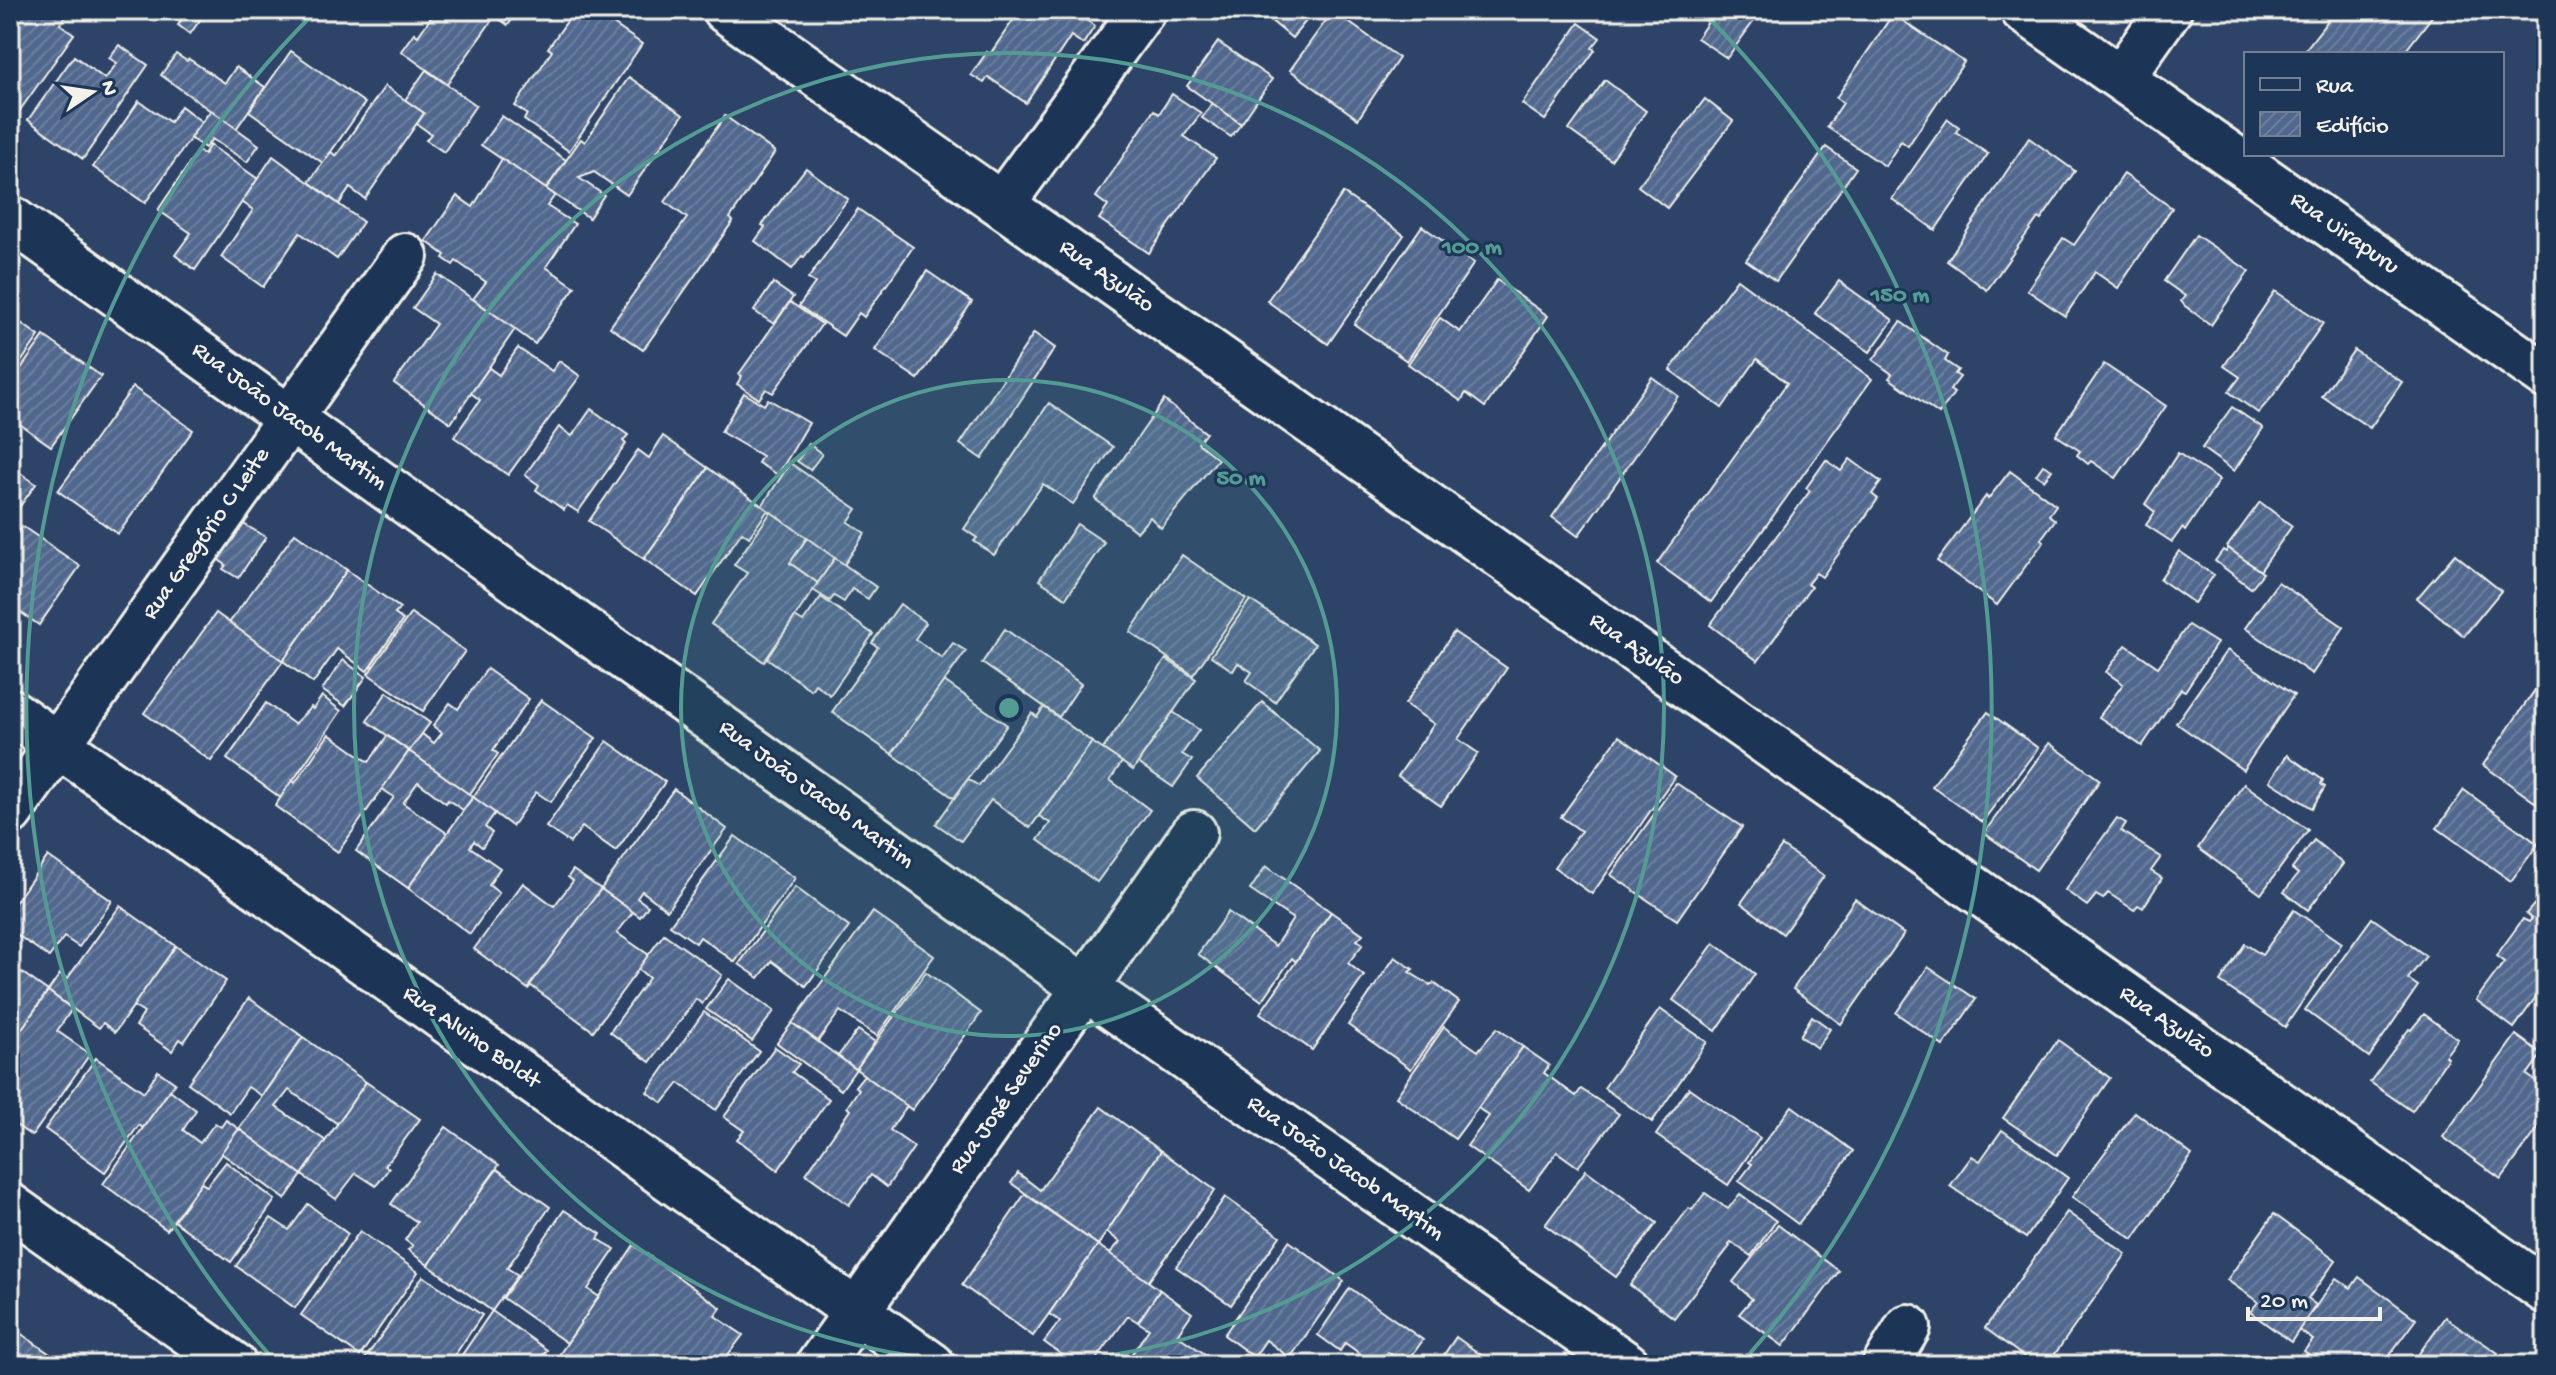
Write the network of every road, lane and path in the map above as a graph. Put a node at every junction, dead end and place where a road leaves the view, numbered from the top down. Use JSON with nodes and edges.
{"nodes":[{"id":1,"x":725,"y":10,"type":"edge"},
{"id":2,"x":1143,"y":10,"type":"edge"},
{"id":3,"x":2023,"y":10,"type":"edge"},
{"id":4,"x":2169,"y":10,"type":"edge"},
{"id":5,"x":2121,"y":78,"type":"junction"},
{"id":6,"x":1002,"y":204,"type":"junction"},
{"id":7,"x":10,"y":218,"type":"edge"},
{"id":8,"x":405,"y":256,"type":"dead end"},
{"id":9,"x":2546,"y":376,"type":"edge"},
{"id":10,"x":290,"y":418,"type":"junction"},
{"id":11,"x":10,"y":711,"type":"edge"},
{"id":12,"x":58,"y":745,"type":"junction"},
{"id":13,"x":10,"y":812,"type":"edge"},
{"id":14,"x":1194,"y":833,"type":"dead end"},
{"id":15,"x":1085,"y":988,"type":"junction"},
{"id":16,"x":10,"y":1206,"type":"edge"},
{"id":17,"x":2546,"y":1291,"type":"edge"},
{"id":18,"x":857,"y":1312,"type":"junction"},
{"id":19,"x":1908,"y":1327,"type":"dead end"},
{"id":20,"x":234,"y":1365,"type":"edge"},
{"id":21,"x":819,"y":1365,"type":"edge"},
{"id":22,"x":932,"y":1365,"type":"edge"},
{"id":23,"x":1627,"y":1365,"type":"edge"},
{"id":24,"x":1885,"y":1365,"type":"edge"}],
"edges":[{"from":1,"to":6,"type":"street","name":"Rua Azulão"},
{"from":2,"to":6,"type":"street"},
{"from":3,"to":5,"type":"street","name":"Rua Uirapuru"},
{"from":4,"to":5,"type":"street"},
{"from":5,"to":9,"type":"street","name":"Rua Uirapuru"},
{"from":6,"to":17,"type":"street","name":"Rua Azulão"},
{"from":7,"to":10,"type":"street","name":"Rua João Jacob Martim"},
{"from":8,"to":10,"type":"street","name":"Rua Gregório C Leite"},
{"from":10,"to":12,"type":"street","name":"Rua Gregório C Leite"},
{"from":10,"to":15,"type":"street","name":"Rua João Jacob Martim"},
{"from":11,"to":12,"type":"street","name":"Rua Alvino Boldt"},
{"from":12,"to":13,"type":"street","name":"Rua Gregório C Leite"},
{"from":12,"to":18,"type":"street","name":"Rua Alvino Boldt"},
{"from":14,"to":15,"type":"street","name":"Rua José Severino"},
{"from":15,"to":18,"type":"street","name":"Rua José Severino"},
{"from":15,"to":23,"type":"street","name":"Rua João Jacob Martim"},
{"from":16,"to":20,"type":"street"},
{"from":18,"to":21,"type":"street","name":"Rua José Severino"},
{"from":18,"to":22,"type":"street","name":"Rua Alvino Boldt"},
{"from":19,"to":24,"type":"street"}]}
